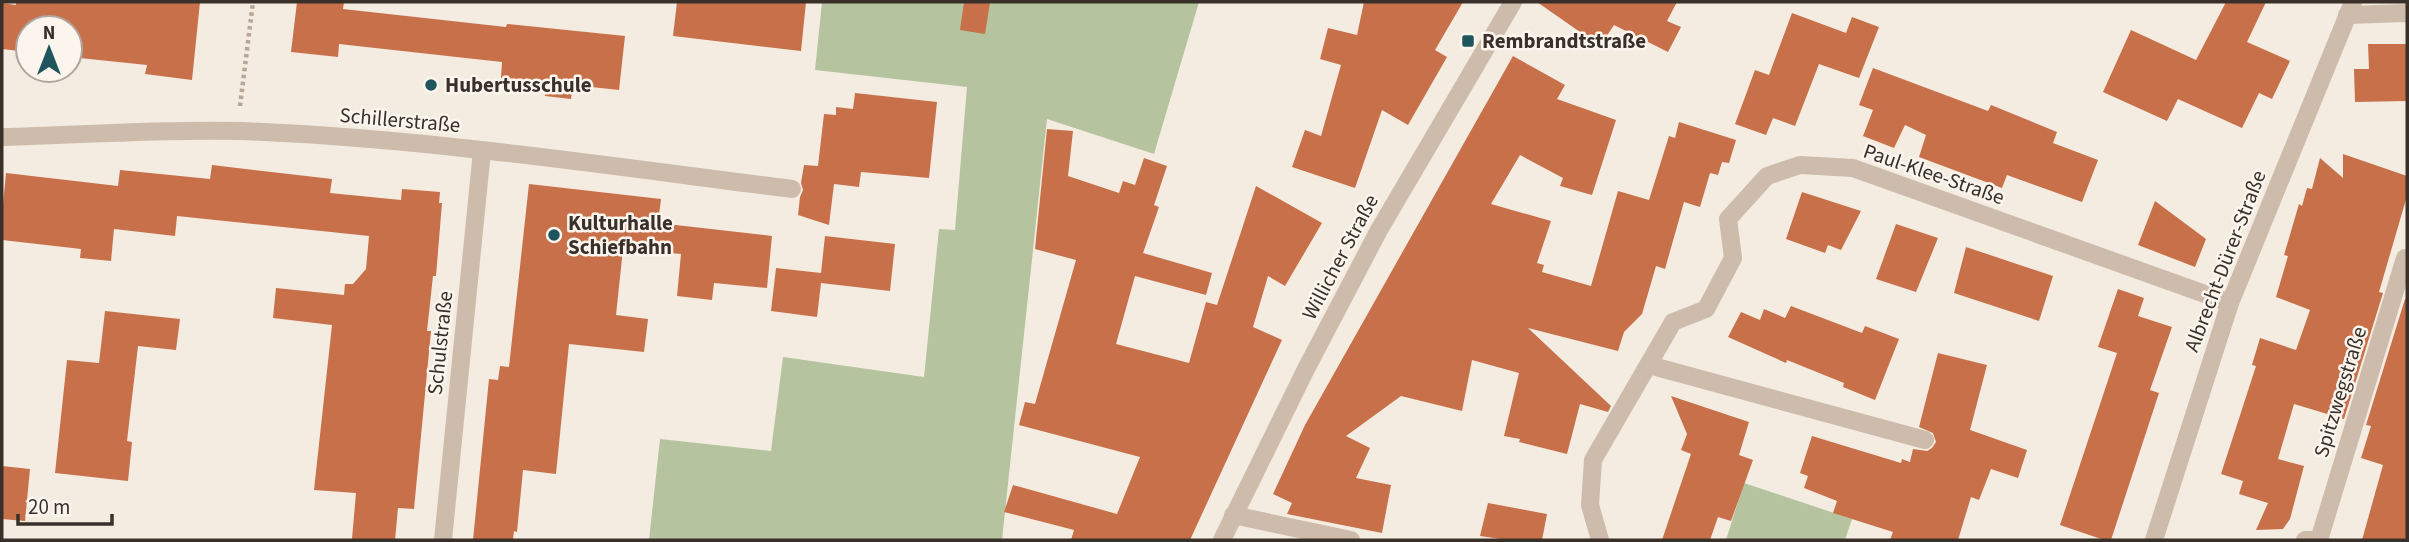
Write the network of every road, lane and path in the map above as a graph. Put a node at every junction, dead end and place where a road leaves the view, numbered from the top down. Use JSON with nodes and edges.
{"nodes":[{"id":1,"x":253,"y":2,"type":"edge"},
{"id":2,"x":1513,"y":2,"type":"edge"},
{"id":3,"x":2350,"y":8,"type":"edge"},
{"id":4,"x":2407,"y":13,"type":"edge"},
{"id":5,"x":240,"y":131,"type":"junction"},
{"id":6,"x":2,"y":137,"type":"edge"},
{"id":7,"x":482,"y":150,"type":"junction"},
{"id":8,"x":792,"y":189,"type":"dead end"},
{"id":9,"x":2404,"y":258,"type":"dead end"},
{"id":10,"x":2230,"y":303,"type":"junction"},
{"id":11,"x":1649,"y":365,"type":"junction"},
{"id":12,"x":1925,"y":440,"type":"dead end"},
{"id":13,"x":1233,"y":515,"type":"junction"},
{"id":14,"x":443,"y":540,"type":"edge"},
{"id":15,"x":1222,"y":540,"type":"edge"},
{"id":16,"x":1351,"y":540,"type":"edge"},
{"id":17,"x":1600,"y":540,"type":"edge"},
{"id":18,"x":2154,"y":540,"type":"edge"},
{"id":19,"x":2305,"y":540,"type":"edge"},
{"id":20,"x":2319,"y":540,"type":"edge"}],
"edges":[{"from":1,"to":5,"type":"path"},
{"from":2,"to":13,"type":"street","name":"Willicher Straße"},
{"from":3,"to":4,"type":"street"},
{"from":3,"to":10,"type":"street","name":"Albrecht-Dürer-Straße"},
{"from":5,"to":6,"type":"street","name":"Schillerstraße"},
{"from":5,"to":7,"type":"street","name":"Schillerstraße"},
{"from":7,"to":8,"type":"street","name":"Schillerstraße"},
{"from":7,"to":14,"type":"street","name":"Schulstraße"},
{"from":9,"to":20,"type":"street","name":"Spitzwegstraße"},
{"from":10,"to":11,"type":"street","name":"Paul-Klee-Straße"},
{"from":10,"to":18,"type":"street","name":"Albrecht-Dürer-Straße"},
{"from":11,"to":12,"type":"street"},
{"from":11,"to":17,"type":"street","name":"Paul-Klee-Straße"},
{"from":13,"to":15,"type":"street","name":"Willicher Straße"},
{"from":13,"to":16,"type":"street"},
{"from":19,"to":20,"type":"street"}]}
